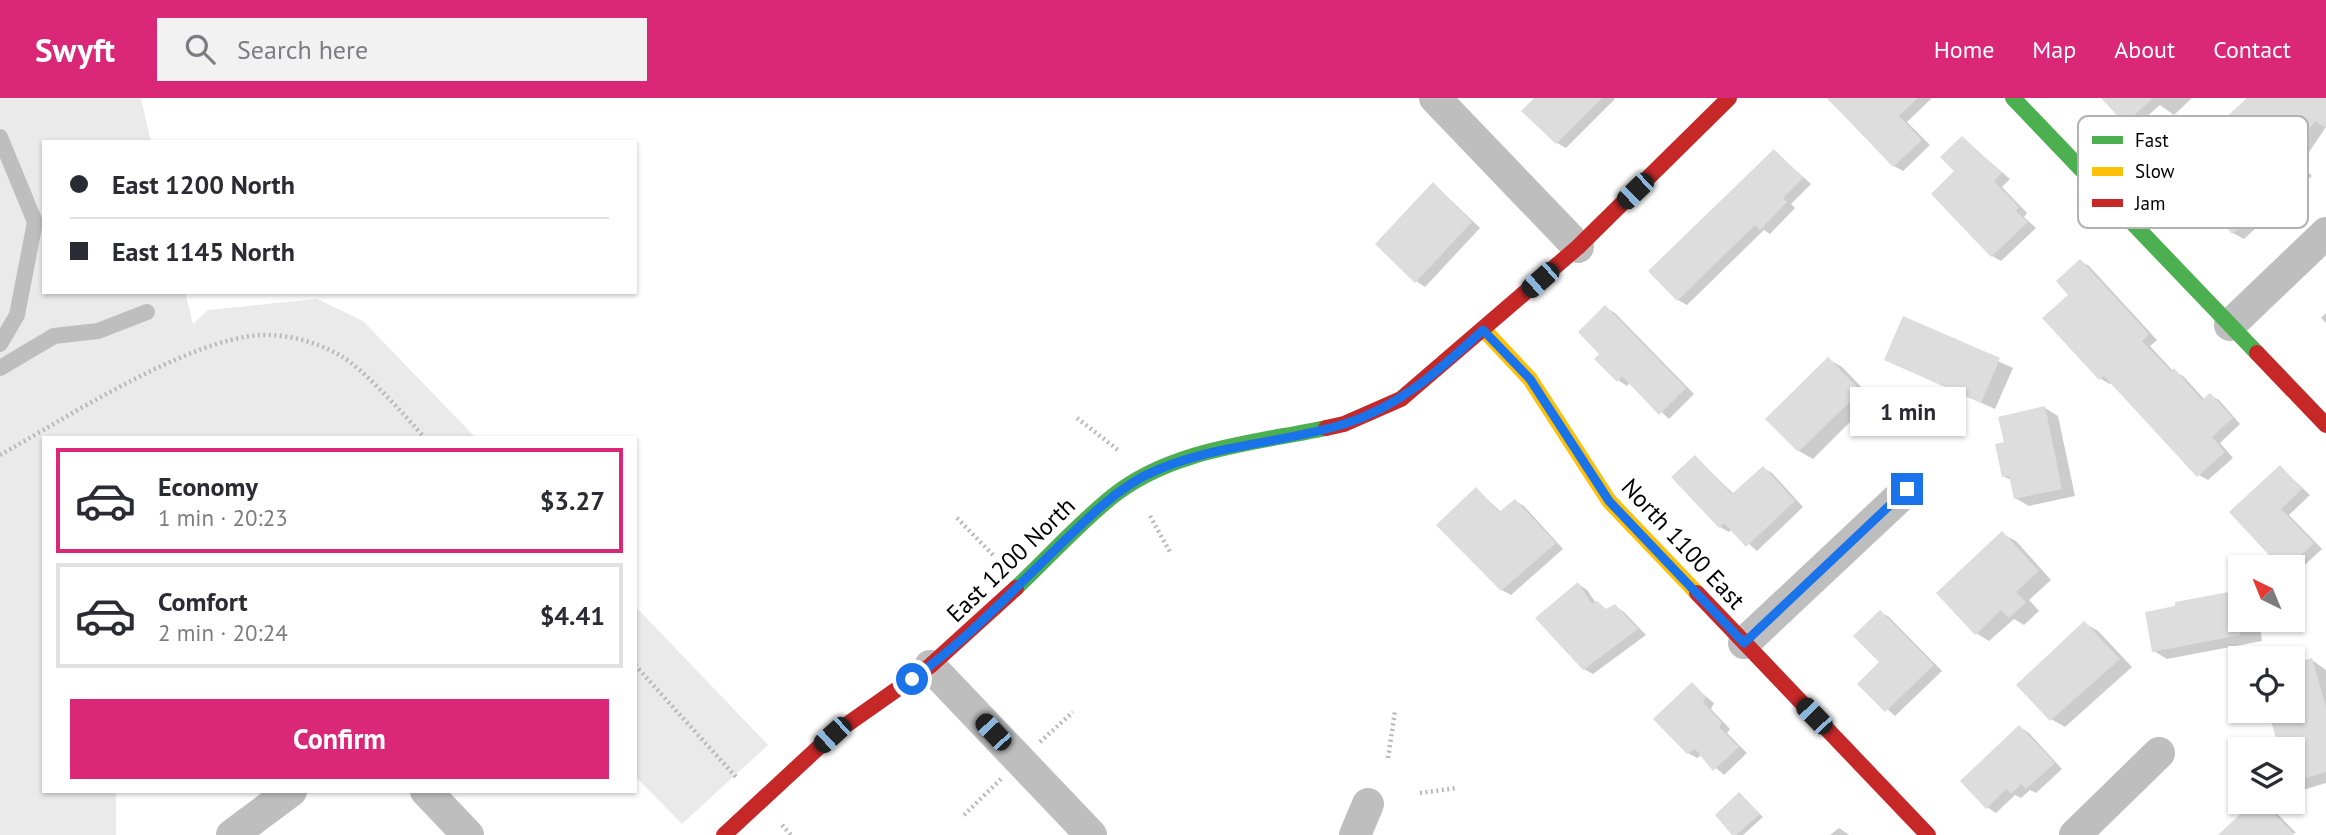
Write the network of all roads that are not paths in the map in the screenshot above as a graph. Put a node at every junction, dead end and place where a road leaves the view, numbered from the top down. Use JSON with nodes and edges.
{"nodes":[{"id":1,"x":1435,"y":98,"type":"edge"},
{"id":2,"x":1729,"y":98,"type":"edge"},
{"id":3,"x":2013,"y":98,"type":"edge"},
{"id":4,"x":0,"y":137,"type":"edge"},
{"id":5,"x":2078,"y":166,"type":"edge"},
{"id":6,"x":2137,"y":228,"type":"edge"},
{"id":7,"x":2326,"y":233,"type":"edge"},
{"id":8,"x":1578,"y":247,"type":"junction"},
{"id":9,"x":147,"y":312,"type":"dead end"},
{"id":10,"x":2230,"y":325,"type":"junction"},
{"id":11,"x":1483,"y":330,"type":"junction"},
{"id":12,"x":0,"y":344,"type":"edge"},
{"id":13,"x":0,"y":368,"type":"edge"},
{"id":14,"x":2326,"y":425,"type":"edge"},
{"id":15,"x":1907,"y":489,"type":"dead end"},
{"id":16,"x":1744,"y":643,"type":"junction"},
{"id":17,"x":930,"y":666,"type":"junction"},
{"id":18,"x":2159,"y":753,"type":"dead end"},
{"id":19,"x":288,"y":793,"type":"edge"},
{"id":20,"x":428,"y":793,"type":"edge"},
{"id":21,"x":1368,"y":804,"type":"dead end"},
{"id":22,"x":232,"y":835,"type":"edge"},
{"id":23,"x":468,"y":835,"type":"edge"},
{"id":24,"x":724,"y":835,"type":"edge"},
{"id":25,"x":1091,"y":835,"type":"edge"},
{"id":26,"x":1355,"y":835,"type":"edge"},
{"id":27,"x":1928,"y":835,"type":"edge"},
{"id":28,"x":2075,"y":835,"type":"edge"}],
"edges":[{"from":1,"to":8,"type":"street"},
{"from":2,"to":8,"type":"street","name":"East 1200 North"},
{"from":3,"to":5,"type":"street"},
{"from":4,"to":12,"type":"lane"},
{"from":6,"to":10,"type":"street"},
{"from":7,"to":10,"type":"street"},
{"from":8,"to":11,"type":"street","name":"East 1200 North"},
{"from":9,"to":13,"type":"lane"},
{"from":10,"to":14,"type":"street"},
{"from":11,"to":16,"type":"street","name":"North 1100 East"},
{"from":11,"to":17,"type":"street","name":"East 1200 North"},
{"from":15,"to":16,"type":"street"},
{"from":16,"to":27,"type":"street","name":"North 1100 East"},
{"from":17,"to":24,"type":"street","name":"East 1200 North"},
{"from":17,"to":25,"type":"street"},
{"from":18,"to":28,"type":"street"},
{"from":19,"to":22,"type":"street"},
{"from":20,"to":23,"type":"street"},
{"from":21,"to":26,"type":"street"}]}
